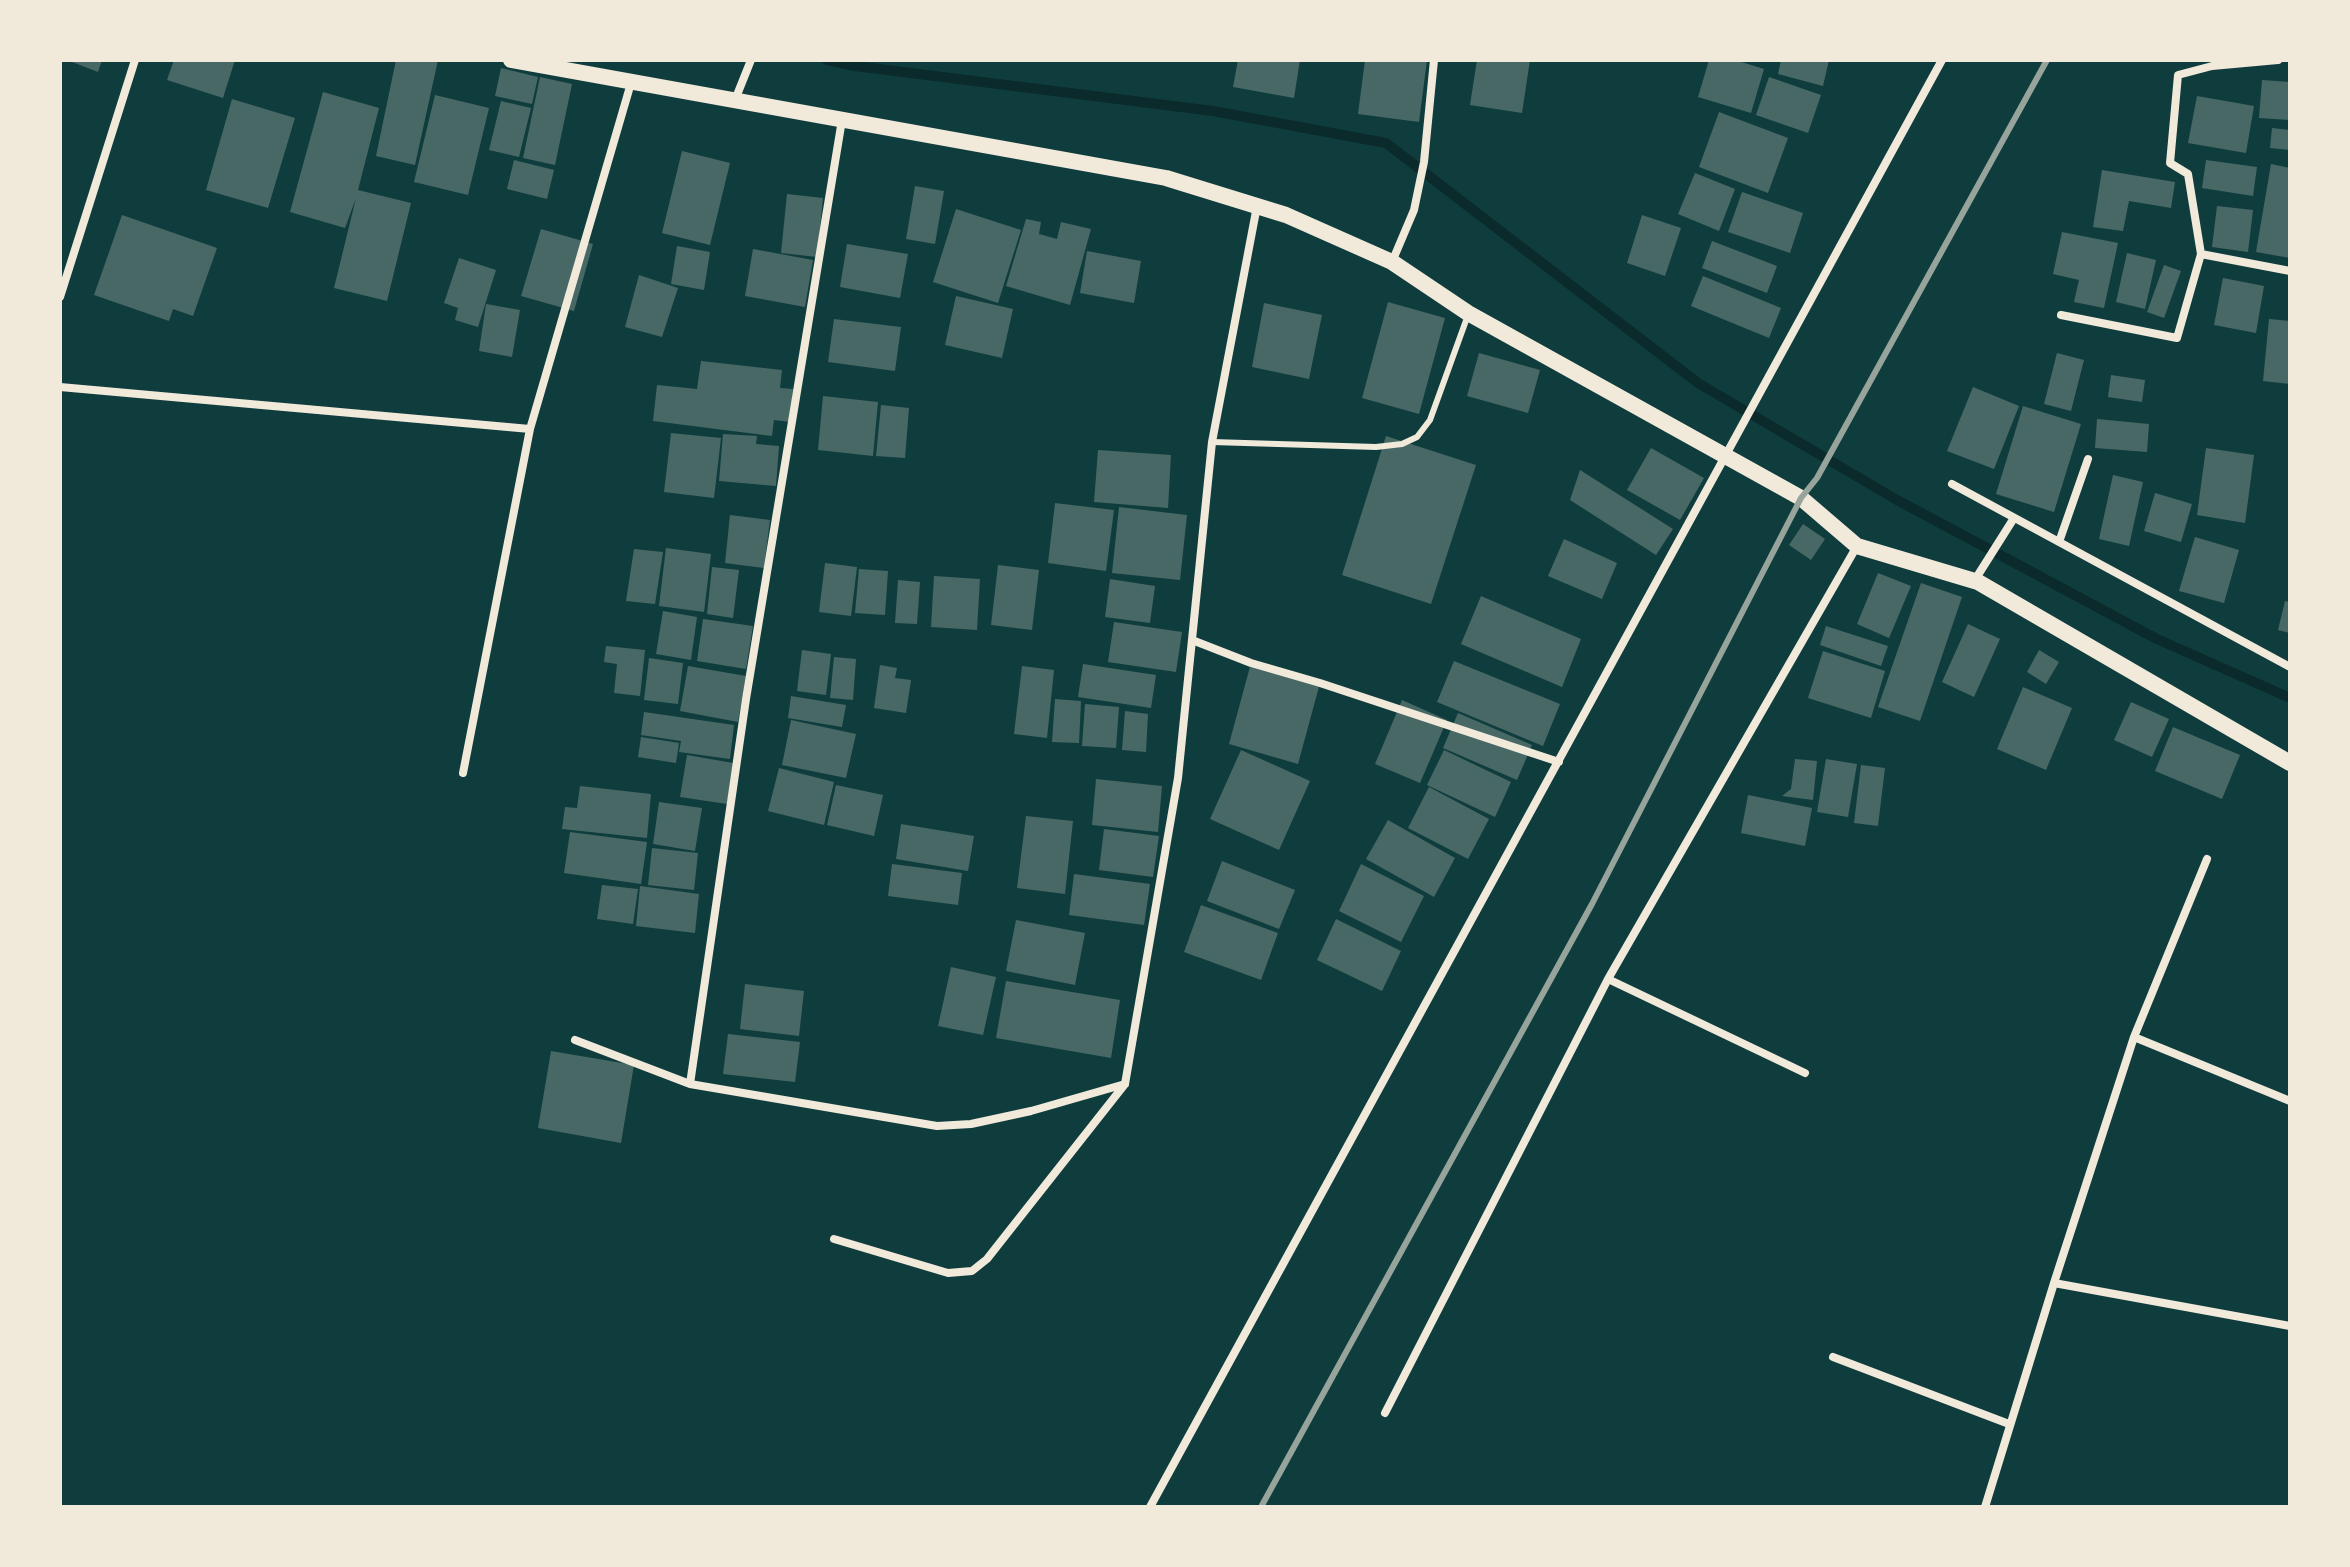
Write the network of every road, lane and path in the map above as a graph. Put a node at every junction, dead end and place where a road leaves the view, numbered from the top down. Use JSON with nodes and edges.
{"nodes":[{"id":1,"x":135,"y":60,"type":"edge"},
{"id":2,"x":511,"y":60,"type":"edge"},
{"id":3,"x":751,"y":60,"type":"edge"},
{"id":4,"x":1434,"y":60,"type":"edge"},
{"id":5,"x":1942,"y":60,"type":"edge"},
{"id":6,"x":2278,"y":60,"type":"edge"},
{"id":7,"x":631,"y":83,"type":"junction"},
{"id":8,"x":734,"y":101,"type":"junction"},
{"id":9,"x":842,"y":120,"type":"junction"},
{"id":10,"x":1257,"y":206,"type":"junction"},
{"id":11,"x":2201,"y":254,"type":"junction"},
{"id":12,"x":1392,"y":262,"type":"junction"},
{"id":13,"x":2290,"y":271,"type":"edge"},
{"id":14,"x":60,"y":297,"type":"edge"},
{"id":15,"x":1468,"y":313,"type":"junction"},
{"id":16,"x":2061,"y":315,"type":"dead end"},
{"id":17,"x":60,"y":387,"type":"edge"},
{"id":18,"x":530,"y":429,"type":"junction"},
{"id":19,"x":1212,"y":442,"type":"junction"},
{"id":20,"x":1727,"y":458,"type":"junction"},
{"id":21,"x":2088,"y":459,"type":"dead end"},
{"id":22,"x":1952,"y":484,"type":"dead end"},
{"id":23,"x":2014,"y":518,"type":"junction"},
{"id":24,"x":2059,"y":542,"type":"junction"},
{"id":25,"x":1857,"y":546,"type":"junction"},
{"id":26,"x":1978,"y":579,"type":"junction"},
{"id":27,"x":1192,"y":640,"type":"junction"},
{"id":28,"x":2290,"y":667,"type":"edge"},
{"id":29,"x":1559,"y":762,"type":"junction"},
{"id":30,"x":2290,"y":763,"type":"edge"},
{"id":31,"x":463,"y":773,"type":"dead end"},
{"id":32,"x":2207,"y":859,"type":"dead end"},
{"id":33,"x":1608,"y":979,"type":"junction"},
{"id":34,"x":2134,"y":1037,"type":"junction"},
{"id":35,"x":575,"y":1040,"type":"dead end"},
{"id":36,"x":1805,"y":1073,"type":"dead end"},
{"id":37,"x":690,"y":1084,"type":"junction"},
{"id":38,"x":1125,"y":1084,"type":"junction"},
{"id":39,"x":2290,"y":1101,"type":"edge"},
{"id":40,"x":834,"y":1239,"type":"dead end"},
{"id":41,"x":2054,"y":1283,"type":"junction"},
{"id":42,"x":2290,"y":1326,"type":"edge"},
{"id":43,"x":1833,"y":1357,"type":"dead end"},
{"id":44,"x":1385,"y":1413,"type":"dead end"},
{"id":45,"x":2009,"y":1424,"type":"junction"},
{"id":46,"x":1150,"y":1507,"type":"edge"},
{"id":47,"x":1985,"y":1507,"type":"edge"}],
"edges":[{"from":1,"to":14,"type":"street"},
{"from":2,"to":7,"type":"main road"},
{"from":3,"to":8,"type":"street"},
{"from":4,"to":12,"type":"street"},
{"from":5,"to":20,"type":"street"},
{"from":6,"to":11,"type":"street"},
{"from":7,"to":8,"type":"main road"},
{"from":7,"to":18,"type":"street"},
{"from":8,"to":9,"type":"main road"},
{"from":9,"to":10,"type":"main road"},
{"from":9,"to":37,"type":"street"},
{"from":10,"to":12,"type":"main road"},
{"from":10,"to":19,"type":"street"},
{"from":11,"to":13,"type":"street"},
{"from":11,"to":16,"type":"street"},
{"from":12,"to":15,"type":"main road"},
{"from":15,"to":19,"type":"lane"},
{"from":15,"to":20,"type":"main road"},
{"from":17,"to":18,"type":"street"},
{"from":18,"to":31,"type":"street"},
{"from":19,"to":27,"type":"street"},
{"from":20,"to":25,"type":"main road"},
{"from":20,"to":29,"type":"street"},
{"from":21,"to":24,"type":"street"},
{"from":22,"to":23,"type":"street"},
{"from":23,"to":24,"type":"street"},
{"from":23,"to":26,"type":"street"},
{"from":24,"to":28,"type":"street"},
{"from":25,"to":26,"type":"main road"},
{"from":25,"to":33,"type":"street"},
{"from":26,"to":30,"type":"main road"},
{"from":27,"to":29,"type":"street"},
{"from":27,"to":38,"type":"street"},
{"from":29,"to":46,"type":"street"},
{"from":32,"to":34,"type":"street"},
{"from":33,"to":36,"type":"street"},
{"from":33,"to":44,"type":"street"},
{"from":34,"to":39,"type":"street"},
{"from":34,"to":41,"type":"street"},
{"from":35,"to":37,"type":"street"},
{"from":37,"to":38,"type":"street"},
{"from":38,"to":40,"type":"street"},
{"from":41,"to":42,"type":"street"},
{"from":41,"to":45,"type":"street"},
{"from":43,"to":45,"type":"street"},
{"from":45,"to":47,"type":"street"}]}
